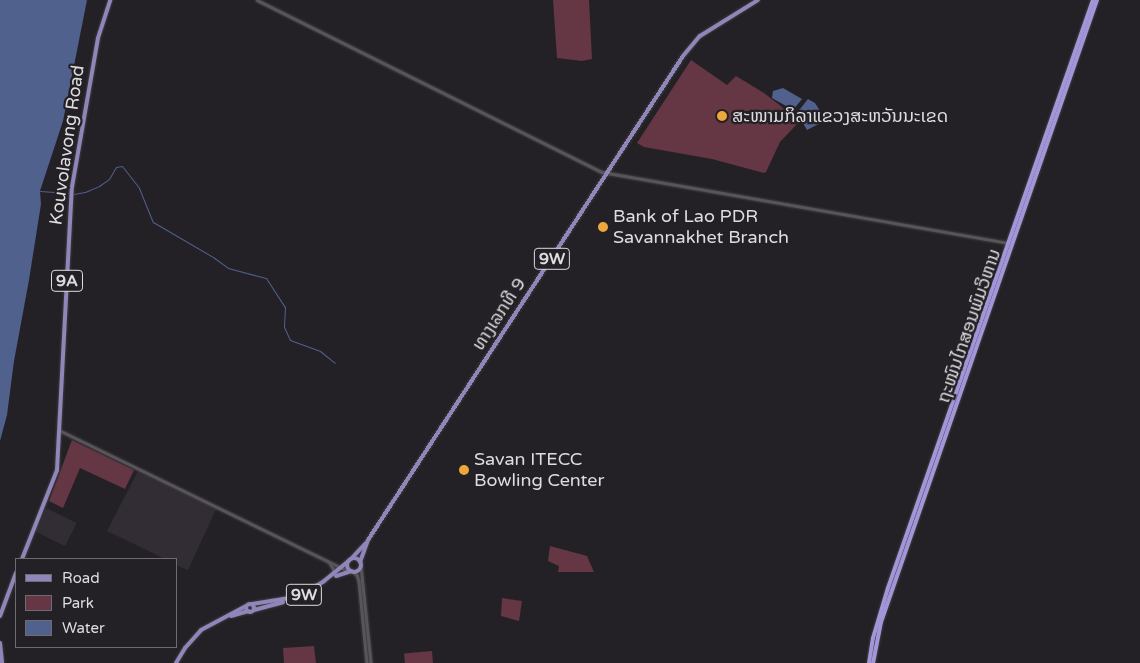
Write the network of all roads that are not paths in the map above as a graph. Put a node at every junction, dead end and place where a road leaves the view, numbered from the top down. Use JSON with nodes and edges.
{"nodes":[{"id":1,"x":110,"y":0,"type":"edge"},
{"id":2,"x":257,"y":0,"type":"edge"},
{"id":3,"x":758,"y":0,"type":"edge"},
{"id":4,"x":1094,"y":0,"type":"edge"},
{"id":5,"x":1097,"y":0,"type":"edge"},
{"id":6,"x":608,"y":174,"type":"junction"},
{"id":7,"x":1011,"y":244,"type":"junction"},
{"id":8,"x":60,"y":430,"type":"junction"},
{"id":9,"x":368,"y":540,"type":"junction"},
{"id":10,"x":22,"y":558,"type":"edge"},
{"id":11,"x":349,"y":560,"type":"junction"},
{"id":12,"x":329,"y":562,"type":"junction"},
{"id":13,"x":360,"y":564,"type":"junction"},
{"id":14,"x":341,"y":568,"type":"junction"},
{"id":15,"x":350,"y":571,"type":"junction"},
{"id":16,"x":15,"y":576,"type":"edge"},
{"id":17,"x":332,"y":576,"type":"junction"},
{"id":18,"x":324,"y":582,"type":"junction"},
{"id":19,"x":252,"y":604,"type":"junction"},
{"id":20,"x":246,"y":606,"type":"junction"},
{"id":21,"x":254,"y":610,"type":"junction"},
{"id":22,"x":248,"y":611,"type":"junction"},
{"id":23,"x":0,"y":616,"type":"edge"},
{"id":24,"x":221,"y":619,"type":"junction"},
{"id":25,"x":0,"y":643,"type":"edge"},
{"id":26,"x":2,"y":663,"type":"edge"},
{"id":27,"x":176,"y":663,"type":"edge"},
{"id":28,"x":367,"y":663,"type":"edge"},
{"id":29,"x":371,"y":663,"type":"edge"},
{"id":30,"x":871,"y":663,"type":"edge"}],
"edges":[{"from":1,"to":8,"type":"main road","name":"Kouvolavong Road","number":"9A"},
{"from":2,"to":6,"type":"street"},
{"from":3,"to":6,"type":"main road","name":"ທາງເລກທີ 9","number":"9W"},
{"from":4,"to":7,"type":"highway","name":"ຖະໜົນໄກສອນພົມວິຫານ"},
{"from":5,"to":7,"type":"highway","name":"ຖະໜົນໄກສອນພົມວິຫານ"},
{"from":6,"to":7,"type":"street"},
{"from":6,"to":9,"type":"main road","name":"ທາງເລກທີ 9","number":"9W"},
{"from":7,"to":30,"type":"highway","name":"ຖະໜົນໄກສອນພົມວິຫານ"},
{"from":8,"to":10,"type":"main road","name":"Kouvolavong Road","number":"9A"},
{"from":8,"to":12,"type":"street"},
{"from":9,"to":11,"type":"main road","name":"ທາງເລກທີ 9","number":"9W"},
{"from":9,"to":13,"type":"main road","name":"ທາງເລກທີ 9","number":"9W"},
{"from":11,"to":13,"type":"main road"},
{"from":11,"to":14,"type":"main road","name":"ທາງເລກທີ 9","number":"9W"},
{"from":11,"to":15,"type":"main road"},
{"from":12,"to":14,"type":"street"},
{"from":12,"to":17,"type":"street"},
{"from":13,"to":15,"type":"main road","name":"ທາງເລກທີ 9","number":"9W"},
{"from":13,"to":29,"type":"street"},
{"from":14,"to":15,"type":"street"},
{"from":14,"to":17,"type":"main road","name":"ທາງເລກທີ 9","number":"9W"},
{"from":15,"to":18,"type":"main road","name":"ທາງເລກທີ 9","number":"9W"},
{"from":15,"to":28,"type":"street"},
{"from":16,"to":23,"type":"main road"},
{"from":17,"to":18,"type":"main road","name":"ທາງເລກທີ 9","number":"9W"},
{"from":18,"to":19,"type":"main road","name":"ທາງເລກທີ 9","number":"9W"},
{"from":18,"to":21,"type":"main road","name":"ທາງເລກທີ 9","number":"9W"},
{"from":19,"to":20,"type":"main road","name":"ທາງເລກທີ 9"},
{"from":19,"to":21,"type":"main road"},
{"from":20,"to":22,"type":"main road"},
{"from":20,"to":24,"type":"main road"},
{"from":21,"to":22,"type":"main road","name":"ທາງເລກທີ 9"},
{"from":22,"to":24,"type":"main road"},
{"from":24,"to":27,"type":"main road"},
{"from":25,"to":26,"type":"main road"}]}
